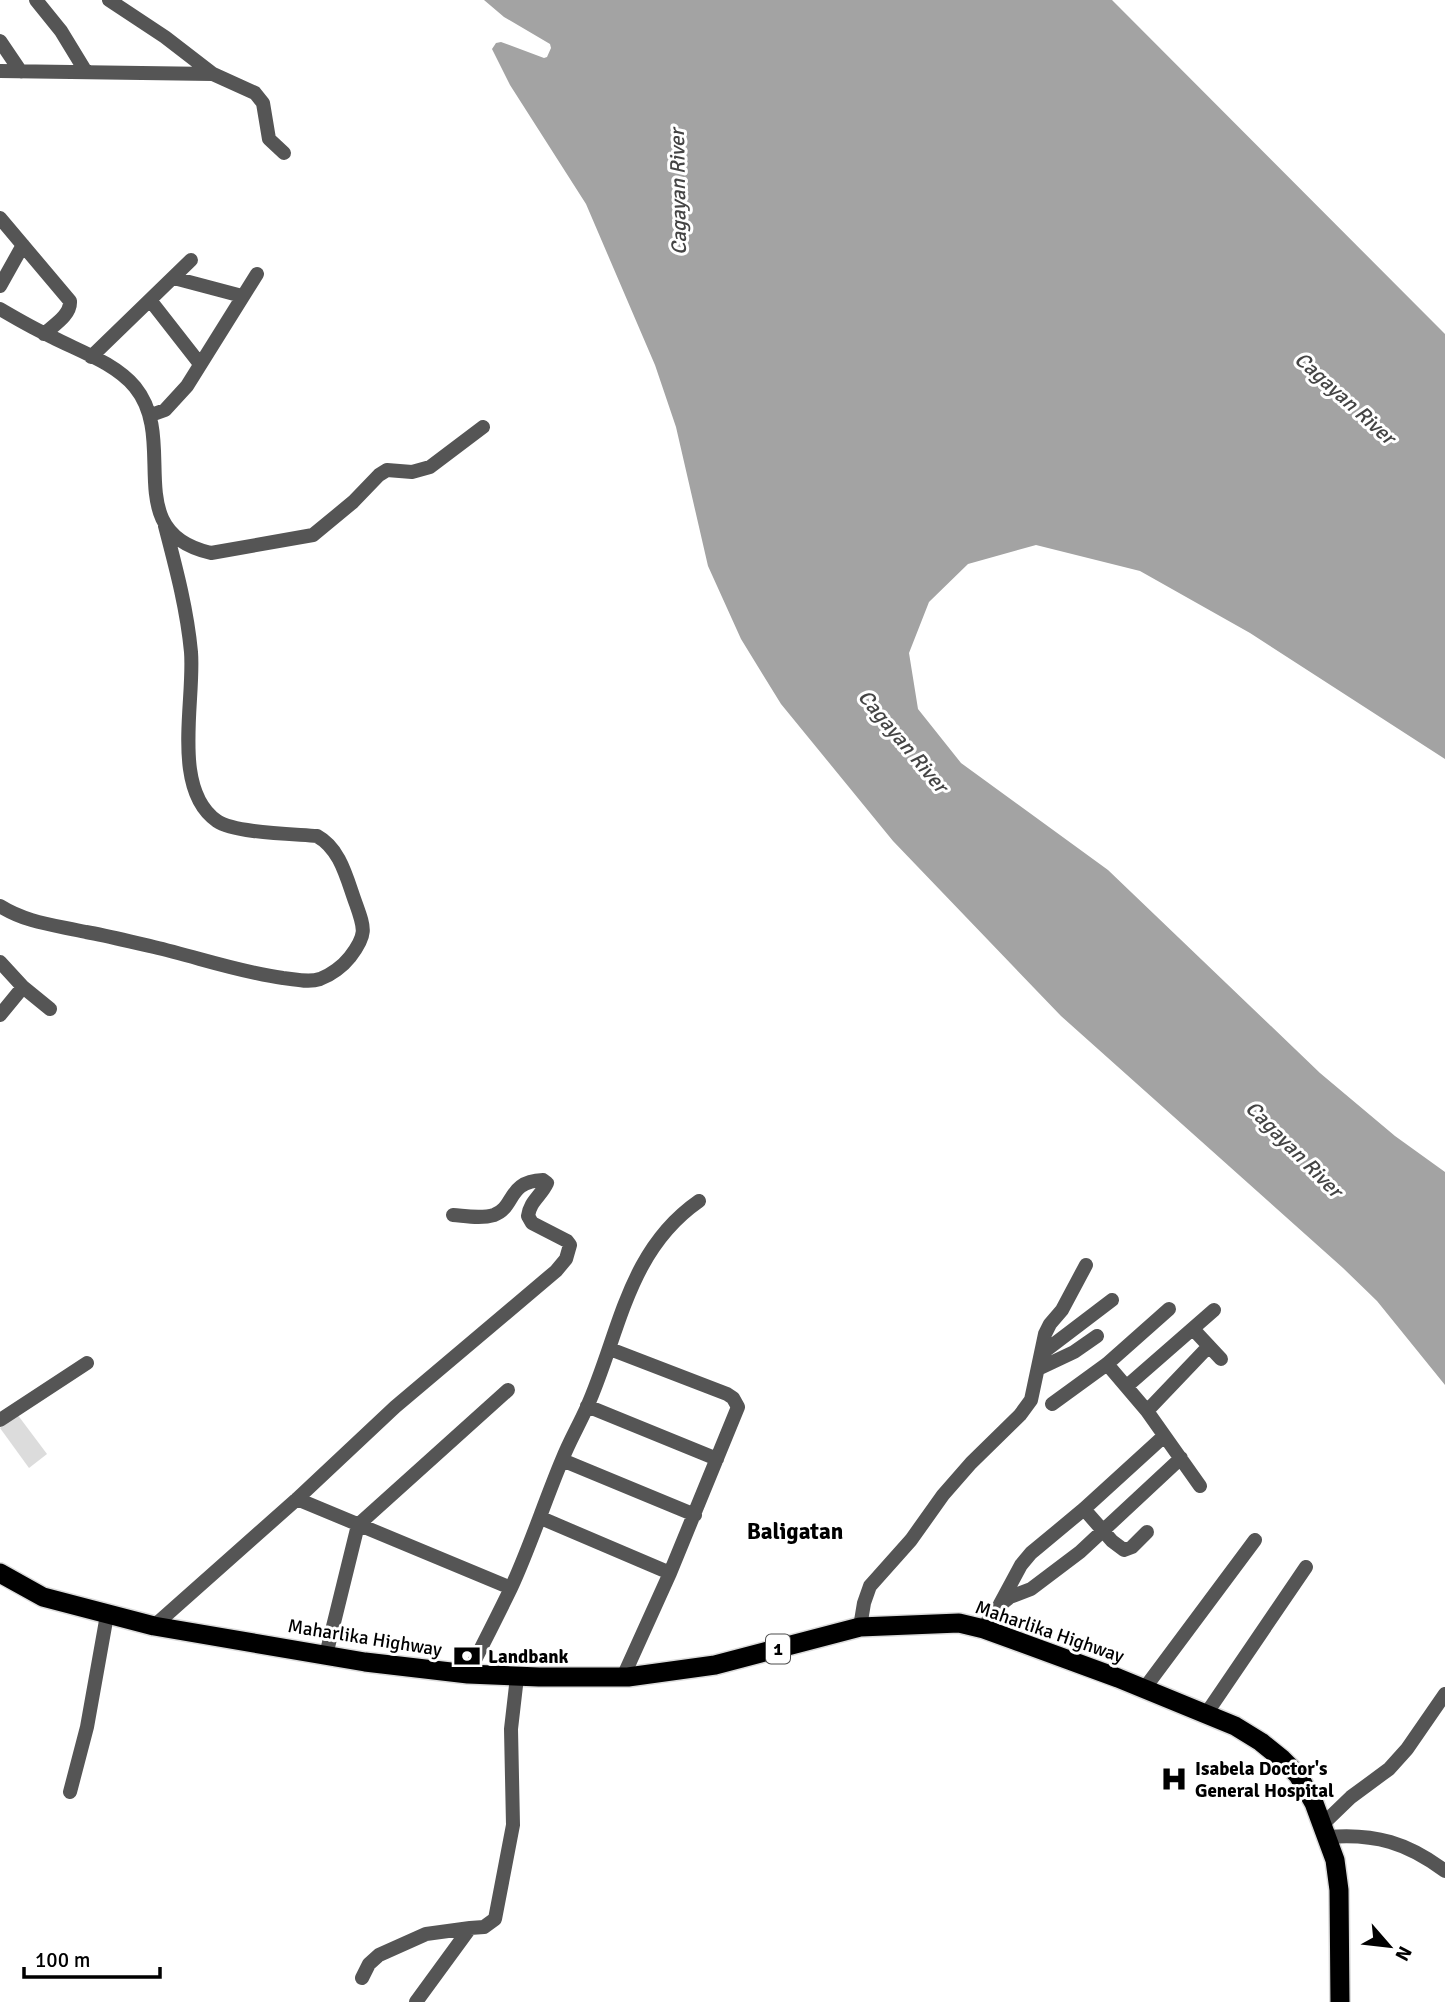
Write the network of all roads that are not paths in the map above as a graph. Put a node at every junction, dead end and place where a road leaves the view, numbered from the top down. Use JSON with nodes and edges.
{"nodes":[{"id":1,"x":36,"y":0,"type":"edge"},
{"id":2,"x":109,"y":0,"type":"edge"},
{"id":3,"x":0,"y":41,"type":"edge"},
{"id":4,"x":0,"y":71,"type":"edge"},
{"id":5,"x":21,"y":72,"type":"junction"},
{"id":6,"x":86,"y":72,"type":"junction"},
{"id":7,"x":213,"y":74,"type":"junction"},
{"id":8,"x":284,"y":153,"type":"dead end"},
{"id":9,"x":0,"y":218,"type":"edge"},
{"id":10,"x":23,"y":245,"type":"junction"},
{"id":11,"x":191,"y":260,"type":"dead end"},
{"id":12,"x":257,"y":274,"type":"dead end"},
{"id":13,"x":174,"y":278,"type":"junction"},
{"id":14,"x":0,"y":286,"type":"edge"},
{"id":15,"x":242,"y":296,"type":"junction"},
{"id":16,"x":149,"y":300,"type":"junction"},
{"id":17,"x":0,"y":309,"type":"edge"},
{"id":18,"x":44,"y":334,"type":"junction"},
{"id":19,"x":91,"y":357,"type":"junction"},
{"id":20,"x":200,"y":364,"type":"junction"},
{"id":21,"x":151,"y":415,"type":"junction"},
{"id":22,"x":483,"y":427,"type":"dead end"},
{"id":23,"x":165,"y":526,"type":"junction"},
{"id":24,"x":0,"y":906,"type":"edge"},
{"id":25,"x":0,"y":962,"type":"edge"},
{"id":26,"x":23,"y":987,"type":"junction"},
{"id":27,"x":50,"y":1009,"type":"dead end"},
{"id":28,"x":0,"y":1016,"type":"edge"},
{"id":29,"x":699,"y":1202,"type":"dead end"},
{"id":30,"x":453,"y":1215,"type":"dead end"},
{"id":31,"x":1086,"y":1265,"type":"dead end"},
{"id":32,"x":1112,"y":1300,"type":"dead end"},
{"id":33,"x":1169,"y":1309,"type":"dead end"},
{"id":34,"x":1213,"y":1310,"type":"dead end"},
{"id":35,"x":1194,"y":1329,"type":"junction"},
{"id":36,"x":1097,"y":1336,"type":"dead end"},
{"id":37,"x":1209,"y":1346,"type":"junction"},
{"id":38,"x":611,"y":1349,"type":"junction"},
{"id":39,"x":1041,"y":1354,"type":"junction"},
{"id":40,"x":1221,"y":1359,"type":"dead end"},
{"id":41,"x":87,"y":1363,"type":"dead end"},
{"id":42,"x":1107,"y":1364,"type":"junction"},
{"id":43,"x":1038,"y":1369,"type":"junction"},
{"id":44,"x":1127,"y":1386,"type":"junction"},
{"id":45,"x":508,"y":1390,"type":"dead end"},
{"id":46,"x":1052,"y":1404,"type":"dead end"},
{"id":47,"x":587,"y":1406,"type":"junction"},
{"id":48,"x":1147,"y":1411,"type":"junction"},
{"id":49,"x":0,"y":1420,"type":"edge"},
{"id":50,"x":1163,"y":1437,"type":"junction"},
{"id":51,"x":1181,"y":1458,"type":"junction"},
{"id":52,"x":717,"y":1459,"type":"junction"},
{"id":53,"x":562,"y":1460,"type":"junction"},
{"id":54,"x":1200,"y":1486,"type":"dead end"},
{"id":55,"x":297,"y":1499,"type":"junction"},
{"id":56,"x":1084,"y":1509,"type":"junction"},
{"id":57,"x":695,"y":1515,"type":"junction"},
{"id":58,"x":541,"y":1518,"type":"junction"},
{"id":59,"x":358,"y":1525,"type":"junction"},
{"id":60,"x":1103,"y":1530,"type":"junction"},
{"id":61,"x":1147,"y":1532,"type":"dead end"},
{"id":62,"x":1255,"y":1541,"type":"dead end"},
{"id":63,"x":1306,"y":1567,"type":"dead end"},
{"id":64,"x":0,"y":1573,"type":"edge"},
{"id":65,"x":670,"y":1573,"type":"junction"},
{"id":66,"x":511,"y":1588,"type":"junction"},
{"id":67,"x":1000,"y":1605,"type":"junction"},
{"id":68,"x":107,"y":1615,"type":"junction"},
{"id":69,"x":154,"y":1626,"type":"junction"},
{"id":70,"x":860,"y":1627,"type":"junction"},
{"id":71,"x":984,"y":1629,"type":"junction"},
{"id":72,"x":326,"y":1655,"type":"junction"},
{"id":73,"x":468,"y":1674,"type":"junction"},
{"id":74,"x":517,"y":1676,"type":"junction"},
{"id":75,"x":622,"y":1677,"type":"junction"},
{"id":76,"x":1144,"y":1689,"type":"junction"},
{"id":77,"x":1445,"y":1694,"type":"edge"},
{"id":78,"x":1206,"y":1714,"type":"junction"},
{"id":79,"x":70,"y":1792,"type":"dead end"},
{"id":80,"x":1325,"y":1830,"type":"junction"},
{"id":81,"x":1445,"y":1871,"type":"edge"},
{"id":82,"x":470,"y":1928,"type":"junction"},
{"id":83,"x":362,"y":1978,"type":"dead end"},
{"id":84,"x":416,"y":2002,"type":"edge"},
{"id":85,"x":1340,"y":2002,"type":"edge"}],
"edges":[{"from":1,"to":6,"type":"street"},
{"from":2,"to":7,"type":"street"},
{"from":3,"to":5,"type":"street"},
{"from":4,"to":5,"type":"street"},
{"from":5,"to":6,"type":"street"},
{"from":6,"to":7,"type":"street"},
{"from":7,"to":8,"type":"street"},
{"from":9,"to":10,"type":"street"},
{"from":10,"to":14,"type":"street"},
{"from":10,"to":18,"type":"street"},
{"from":11,"to":13,"type":"street"},
{"from":12,"to":15,"type":"street"},
{"from":13,"to":15,"type":"street"},
{"from":13,"to":16,"type":"street"},
{"from":15,"to":20,"type":"street"},
{"from":16,"to":19,"type":"street"},
{"from":16,"to":20,"type":"street"},
{"from":17,"to":18,"type":"street"},
{"from":18,"to":19,"type":"street"},
{"from":19,"to":21,"type":"street"},
{"from":20,"to":21,"type":"street"},
{"from":21,"to":23,"type":"street"},
{"from":22,"to":23,"type":"street"},
{"from":23,"to":24,"type":"street"},
{"from":25,"to":26,"type":"street"},
{"from":26,"to":27,"type":"street"},
{"from":26,"to":28,"type":"street"},
{"from":29,"to":38,"type":"street"},
{"from":30,"to":55,"type":"street"},
{"from":31,"to":39,"type":"street"},
{"from":32,"to":39,"type":"street"},
{"from":33,"to":42,"type":"street"},
{"from":34,"to":35,"type":"street"},
{"from":35,"to":37,"type":"street"},
{"from":35,"to":44,"type":"street"},
{"from":36,"to":43,"type":"street"},
{"from":37,"to":40,"type":"street"},
{"from":37,"to":48,"type":"street"},
{"from":38,"to":47,"type":"street"},
{"from":38,"to":52,"type":"street"},
{"from":39,"to":43,"type":"street"},
{"from":41,"to":49,"type":"street"},
{"from":42,"to":44,"type":"street"},
{"from":42,"to":46,"type":"street"},
{"from":43,"to":70,"type":"street"},
{"from":44,"to":48,"type":"street"},
{"from":45,"to":59,"type":"street"},
{"from":47,"to":52,"type":"street"},
{"from":47,"to":53,"type":"street"},
{"from":48,"to":50,"type":"street"},
{"from":50,"to":51,"type":"street"},
{"from":50,"to":56,"type":"street"},
{"from":51,"to":54,"type":"street"},
{"from":51,"to":60,"type":"street"},
{"from":52,"to":57,"type":"street"},
{"from":53,"to":57,"type":"street"},
{"from":53,"to":58,"type":"street"},
{"from":55,"to":59,"type":"street"},
{"from":55,"to":69,"type":"street"},
{"from":56,"to":60,"type":"street"},
{"from":56,"to":67,"type":"street"},
{"from":57,"to":65,"type":"street"},
{"from":58,"to":65,"type":"street"},
{"from":58,"to":66,"type":"street"},
{"from":59,"to":66,"type":"street"},
{"from":59,"to":72,"type":"street"},
{"from":60,"to":61,"type":"street"},
{"from":60,"to":67,"type":"street"},
{"from":62,"to":76,"type":"street"},
{"from":63,"to":78,"type":"street"},
{"from":64,"to":68,"type":"highway","name":"Maharlika Highway","number":"1"},
{"from":65,"to":75,"type":"street"},
{"from":66,"to":73,"type":"street"},
{"from":67,"to":71,"type":"street"},
{"from":68,"to":69,"type":"highway","name":"Maharlika Highway","number":"1"},
{"from":68,"to":79,"type":"street"},
{"from":69,"to":72,"type":"highway","name":"Maharlika Highway","number":"1"},
{"from":70,"to":71,"type":"highway","name":"Maharlika Highway","number":"1"},
{"from":70,"to":75,"type":"highway","name":"Maharlika Highway","number":"1"},
{"from":71,"to":76,"type":"highway","name":"Maharlika Highway","number":"1"},
{"from":72,"to":73,"type":"highway","name":"Maharlika Highway","number":"1"},
{"from":73,"to":74,"type":"highway","name":"Maharlika Highway","number":"1"},
{"from":74,"to":75,"type":"highway","name":"Maharlika Highway","number":"1"},
{"from":74,"to":82,"type":"street"},
{"from":76,"to":78,"type":"highway","name":"Maharlika Highway","number":"1"},
{"from":77,"to":80,"type":"street"},
{"from":78,"to":80,"type":"highway","name":"Maharlika Highway","number":"1"},
{"from":80,"to":81,"type":"street"},
{"from":80,"to":85,"type":"highway","name":"Maharlika Highway","number":"1"},
{"from":82,"to":83,"type":"street"},
{"from":82,"to":84,"type":"street"}]}
